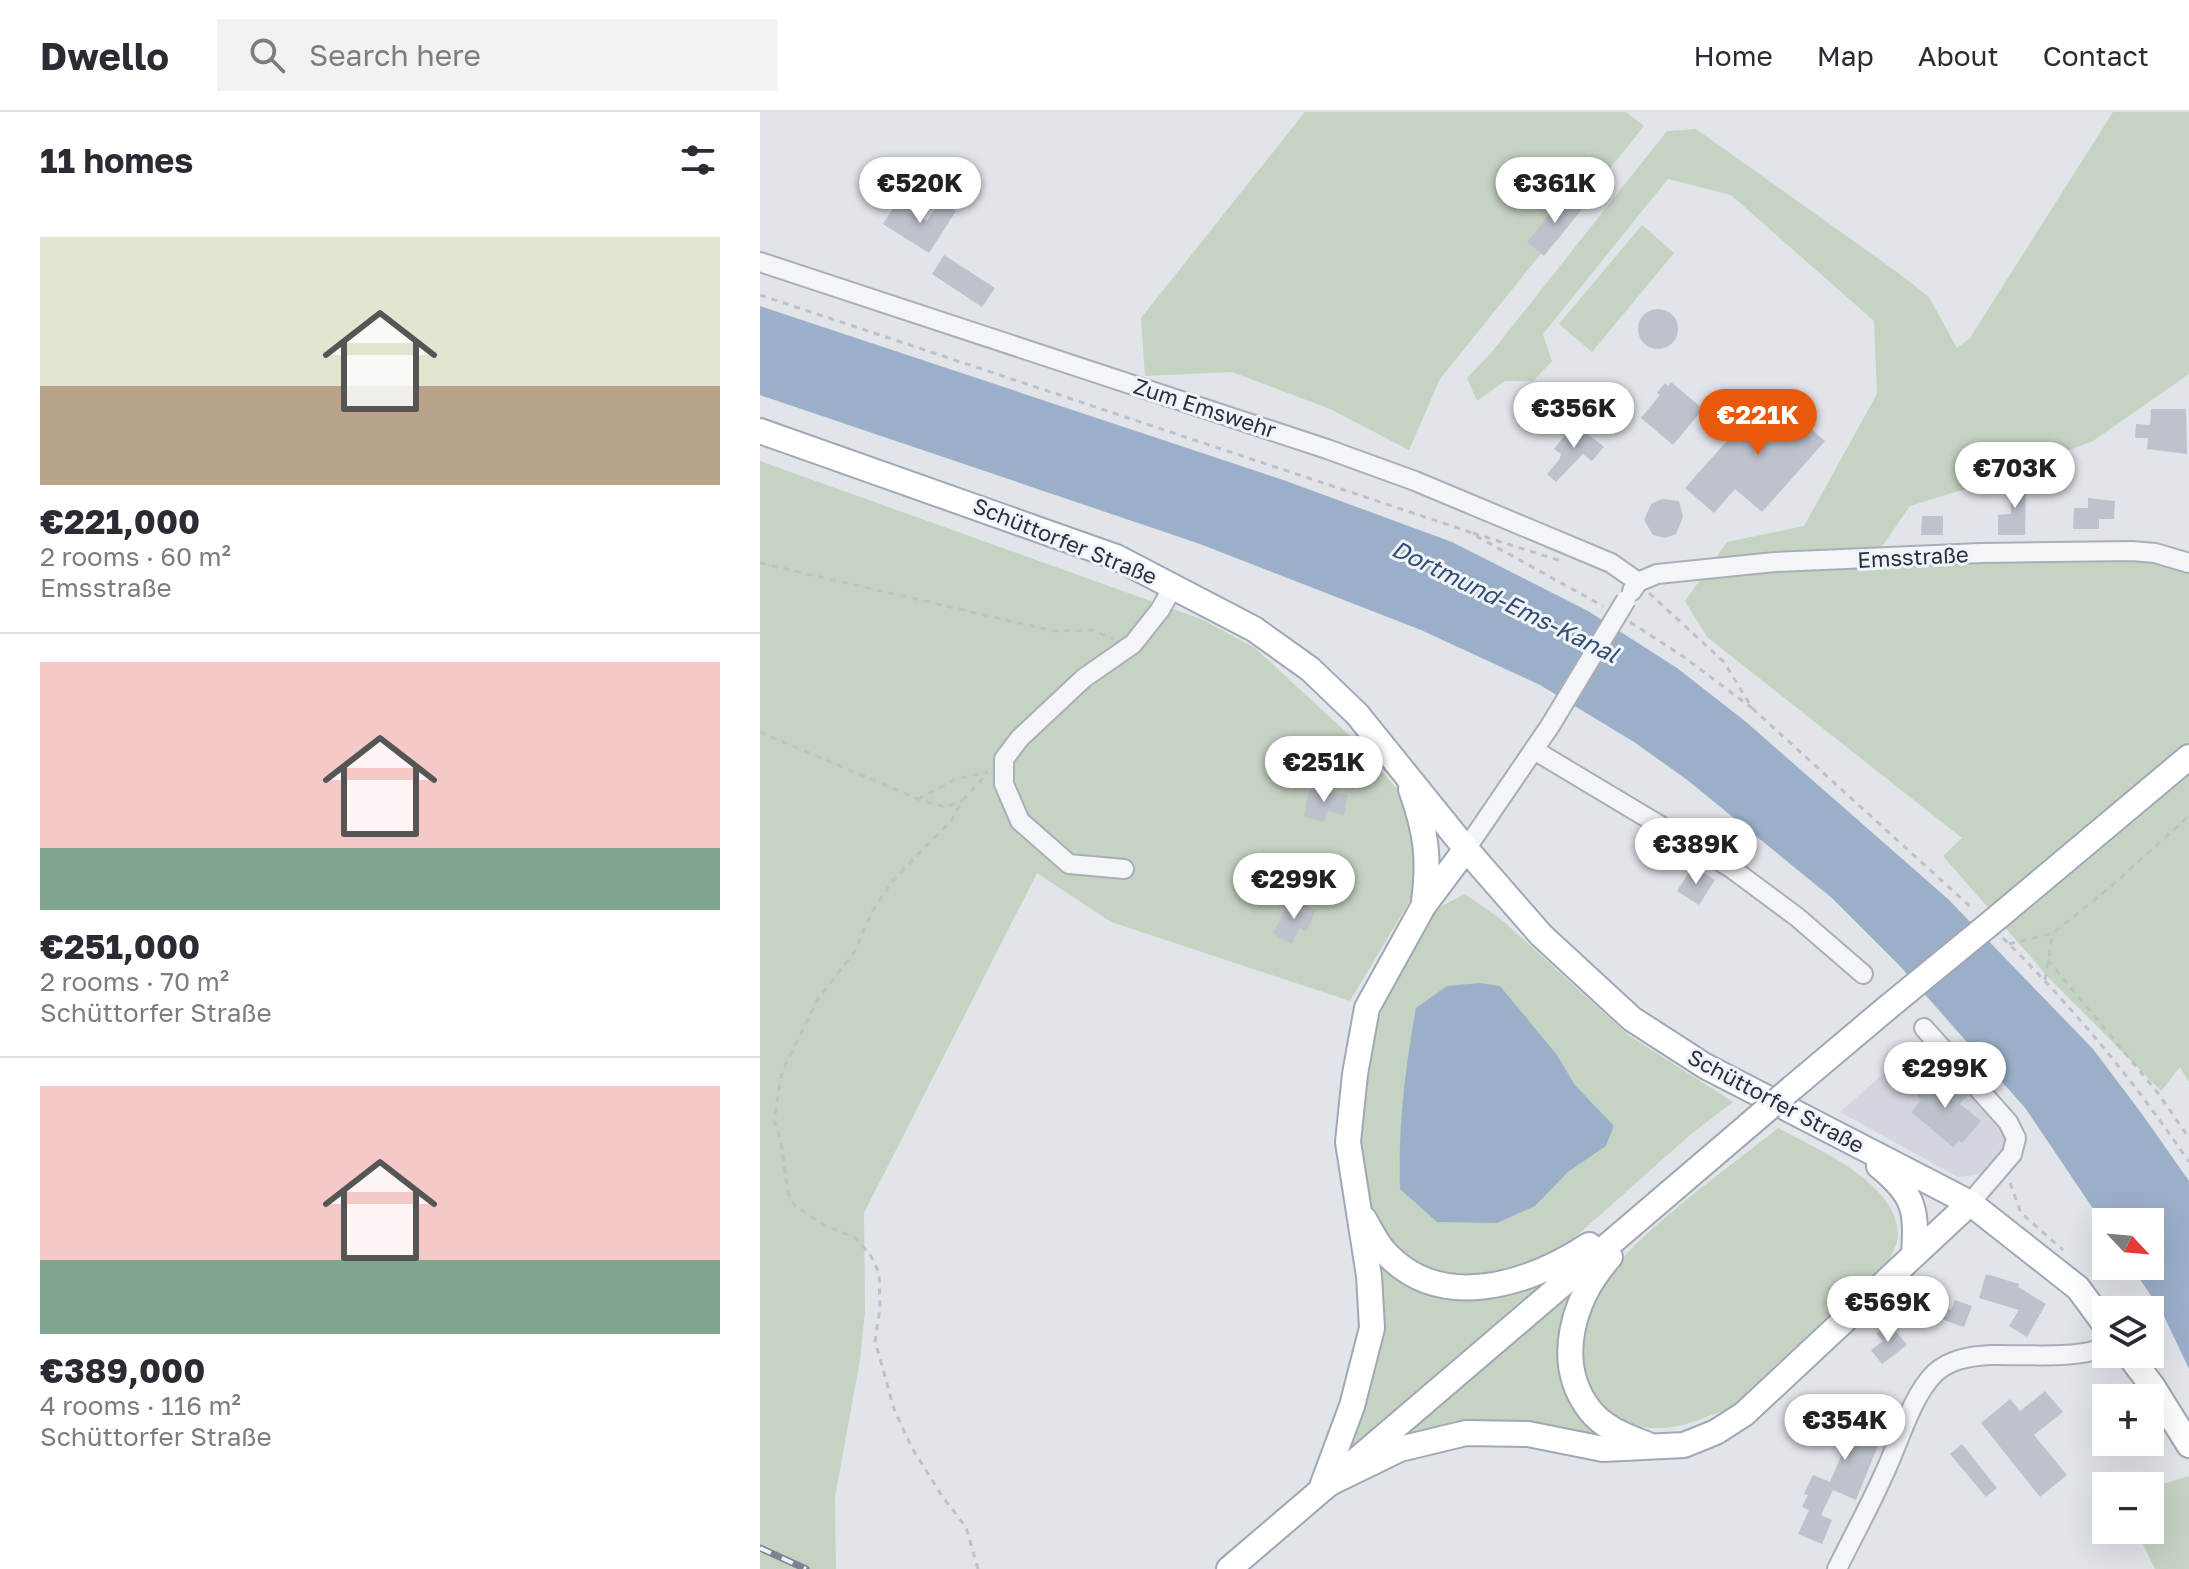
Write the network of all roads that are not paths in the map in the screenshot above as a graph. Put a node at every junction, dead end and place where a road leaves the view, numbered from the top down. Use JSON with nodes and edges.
{"nodes":[{"id":1,"x":760,"y":262,"type":"edge"},
{"id":2,"x":760,"y":431,"type":"edge"},
{"id":3,"x":2189,"y":563,"type":"edge"},
{"id":4,"x":1638,"y":582,"type":"junction"},
{"id":5,"x":1174,"y":585,"type":"junction"},
{"id":6,"x":1534,"y":750,"type":"junction"},
{"id":7,"x":2189,"y":757,"type":"edge"},
{"id":8,"x":1403,"y":768,"type":"junction"},
{"id":9,"x":1466,"y":849,"type":"junction"},
{"id":10,"x":1124,"y":869,"type":"dead end"},
{"id":11,"x":1424,"y":905,"type":"junction"},
{"id":12,"x":1863,"y":974,"type":"dead end"},
{"id":13,"x":1924,"y":1028,"type":"dead end"},
{"id":14,"x":1840,"y":1134,"type":"junction"},
{"id":15,"x":1668,"y":1193,"type":"junction"},
{"id":16,"x":1970,"y":1203,"type":"junction"},
{"id":17,"x":1357,"y":1209,"type":"junction"},
{"id":18,"x":1914,"y":1255,"type":"junction"},
{"id":19,"x":2092,"y":1307,"type":"edge"},
{"id":20,"x":2092,"y":1351,"type":"edge"},
{"id":21,"x":2139,"y":1368,"type":"edge"},
{"id":22,"x":1649,"y":1445,"type":"junction"},
{"id":23,"x":2189,"y":1445,"type":"edge"},
{"id":24,"x":1322,"y":1487,"type":"junction"},
{"id":25,"x":1229,"y":1569,"type":"edge"},
{"id":26,"x":1837,"y":1569,"type":"edge"}],
"edges":[{"from":1,"to":4,"type":"street","name":"Zum Emswehr"},
{"from":2,"to":5,"type":"main road","name":"Schüttorfer Straße"},
{"from":3,"to":4,"type":"street","name":"Emsstraße"},
{"from":4,"to":6,"type":"street","bridge":true},
{"from":5,"to":8,"type":"main road","name":"Schüttorfer Straße"},
{"from":5,"to":10,"type":"street"},
{"from":6,"to":9,"type":"street"},
{"from":6,"to":12,"type":"street"},
{"from":7,"to":15,"type":"main road","bridge":true},
{"from":8,"to":9,"type":"main road","name":"Schüttorfer Straße"},
{"from":8,"to":11,"type":"main road"},
{"from":9,"to":11,"type":"main road"},
{"from":9,"to":14,"type":"main road","name":"Schüttorfer Straße"},
{"from":11,"to":17,"type":"main road"},
{"from":13,"to":16,"type":"street"},
{"from":14,"to":16,"type":"main road","name":"Schüttorfer Straße"},
{"from":14,"to":18,"type":"main road"},
{"from":15,"to":17,"type":"main road"},
{"from":15,"to":22,"type":"main road"},
{"from":15,"to":24,"type":"main road"},
{"from":16,"to":18,"type":"main road"},
{"from":16,"to":19,"type":"main road","name":"Schüttorfer Straße"},
{"from":17,"to":24,"type":"main road"},
{"from":18,"to":22,"type":"main road"},
{"from":20,"to":26,"type":"street"},
{"from":21,"to":23,"type":"main road"},
{"from":22,"to":24,"type":"main road"},
{"from":24,"to":25,"type":"main road"}]}
